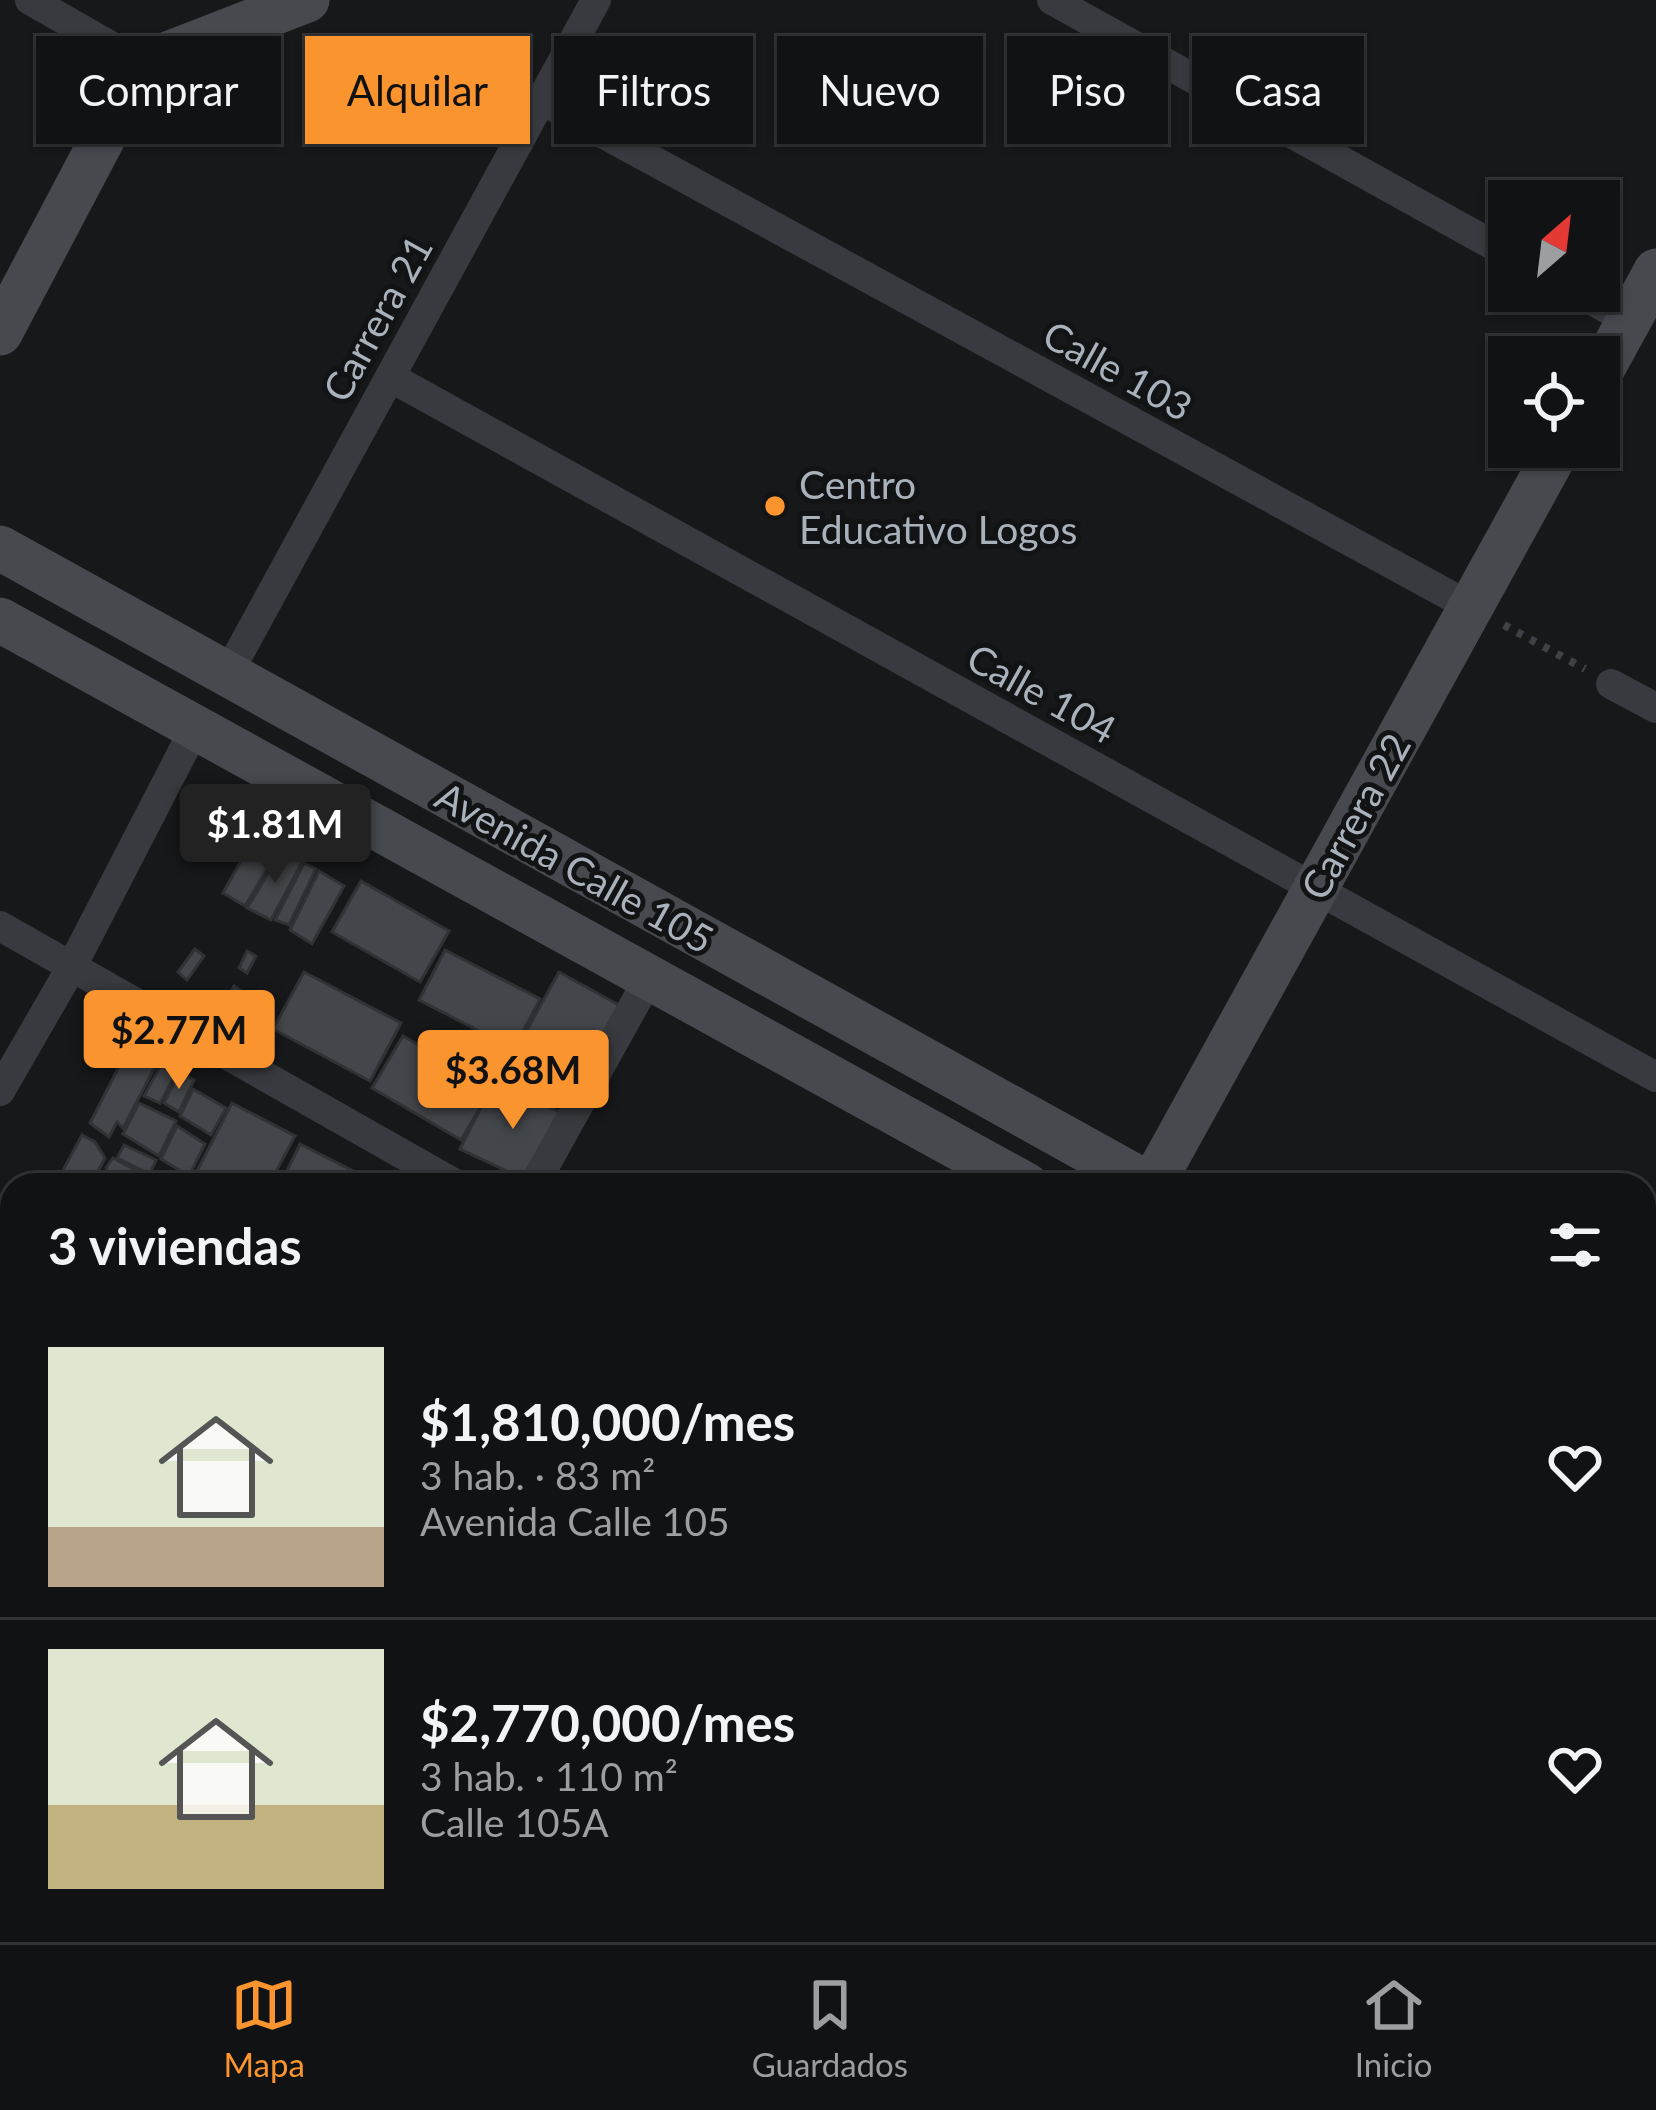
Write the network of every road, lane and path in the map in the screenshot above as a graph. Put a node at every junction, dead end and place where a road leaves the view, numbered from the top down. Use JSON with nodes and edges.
{"nodes":[{"id":1,"x":30,"y":0,"type":"edge"},
{"id":2,"x":307,"y":0,"type":"edge"},
{"id":3,"x":596,"y":0,"type":"edge"},
{"id":4,"x":1052,"y":0,"type":"edge"},
{"id":5,"x":93,"y":36,"type":"edge"},
{"id":6,"x":214,"y":36,"type":"edge"},
{"id":7,"x":542,"y":100,"type":"junction"},
{"id":8,"x":100,"y":144,"type":"edge"},
{"id":9,"x":1488,"y":242,"type":"edge"},
{"id":10,"x":1656,"y":272,"type":"edge"},
{"id":11,"x":1613,"y":312,"type":"edge"},
{"id":12,"x":1629,"y":321,"type":"junction"},
{"id":13,"x":0,"y":333,"type":"edge"},
{"id":14,"x":1620,"y":337,"type":"edge"},
{"id":15,"x":390,"y":377,"type":"junction"},
{"id":16,"x":1547,"y":468,"type":"edge"},
{"id":17,"x":0,"y":548,"type":"edge"},
{"id":18,"x":1471,"y":607,"type":"junction"},
{"id":19,"x":0,"y":620,"type":"edge"},
{"id":20,"x":227,"y":674,"type":"junction"},
{"id":21,"x":1611,"y":684,"type":"joint"},
{"id":22,"x":1656,"y":708,"type":"edge"},
{"id":23,"x":195,"y":728,"type":"junction"},
{"id":24,"x":1316,"y":889,"type":"junction"},
{"id":25,"x":0,"y":926,"type":"edge"},
{"id":26,"x":71,"y":968,"type":"junction"},
{"id":27,"x":650,"y":978,"type":"junction"},
{"id":28,"x":1656,"y":1077,"type":"edge"},
{"id":29,"x":0,"y":1091,"type":"edge"},
{"id":30,"x":436,"y":1173,"type":"edge"},
{"id":31,"x":541,"y":1173,"type":"edge"},
{"id":32,"x":1004,"y":1173,"type":"edge"},
{"id":33,"x":1129,"y":1173,"type":"edge"},
{"id":34,"x":1158,"y":1173,"type":"edge"}],
"edges":[{"from":1,"to":5,"type":"street"},
{"from":2,"to":6,"type":"main road"},
{"from":3,"to":7,"type":"street","name":"Carrera 21"},
{"from":4,"to":9,"type":"street"},
{"from":7,"to":15,"type":"street","name":"Carrera 21"},
{"from":7,"to":18,"type":"street","name":"Calle 103"},
{"from":8,"to":13,"type":"main road"},
{"from":10,"to":12,"type":"main road"},
{"from":11,"to":12,"type":"street"},
{"from":12,"to":14,"type":"main road"},
{"from":15,"to":20,"type":"street","name":"Carrera 21"},
{"from":15,"to":24,"type":"street","name":"Calle 104"},
{"from":16,"to":18,"type":"main road","name":"Carrera 22"},
{"from":17,"to":20,"type":"main road","name":"Avenida Calle 105"},
{"from":18,"to":21,"type":"path"},
{"from":18,"to":24,"type":"main road","name":"Carrera 22"},
{"from":19,"to":23,"type":"main road","name":"Avenida Calle 105"},
{"from":20,"to":33,"type":"main road","name":"Avenida Calle 105"},
{"from":21,"to":22,"type":"street"},
{"from":23,"to":26,"type":"street"},
{"from":23,"to":27,"type":"main road","name":"Avenida Calle 105"},
{"from":24,"to":28,"type":"street","name":"Calle 104"},
{"from":24,"to":34,"type":"main road","name":"Carrera 22"},
{"from":25,"to":26,"type":"street"},
{"from":26,"to":29,"type":"street"},
{"from":26,"to":30,"type":"street"},
{"from":27,"to":31,"type":"street"},
{"from":27,"to":32,"type":"main road","name":"Avenida Calle 105"}]}
